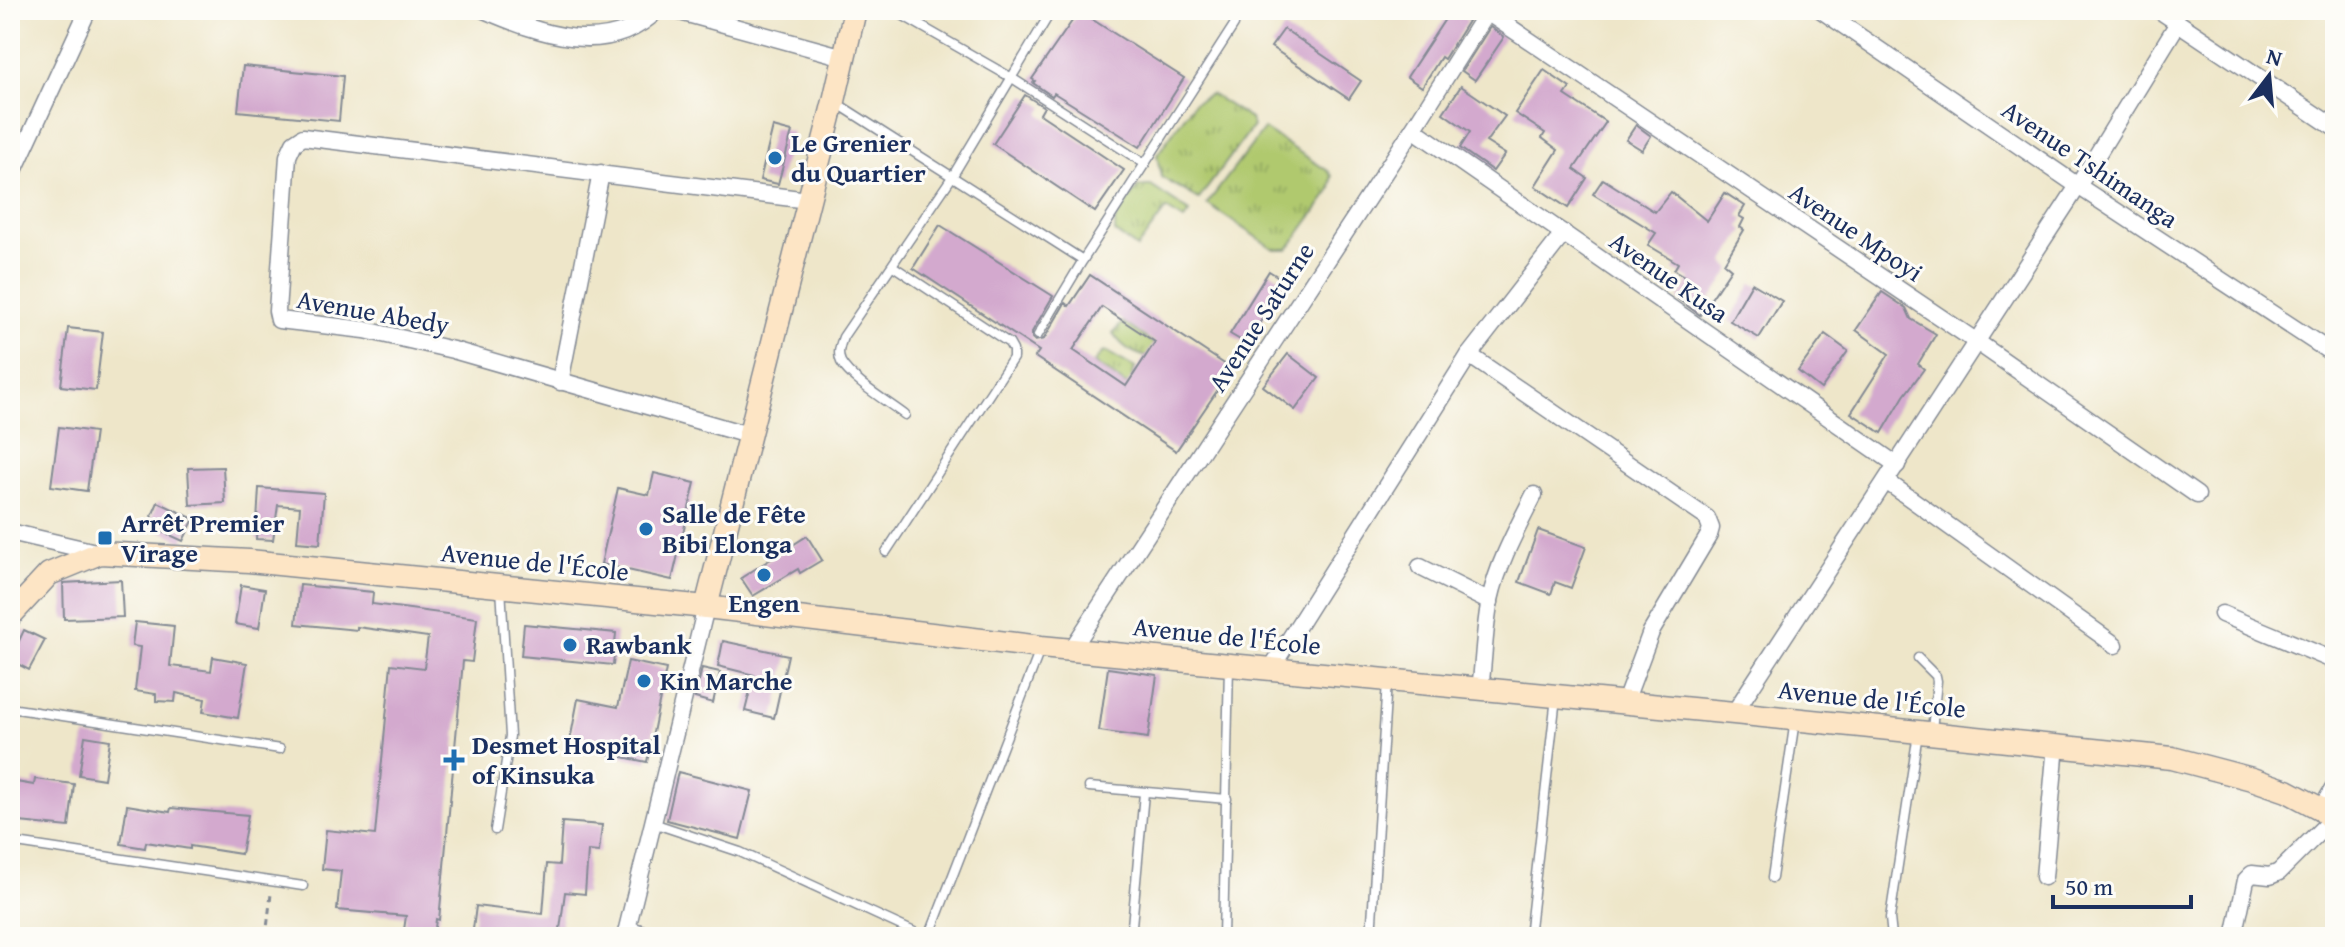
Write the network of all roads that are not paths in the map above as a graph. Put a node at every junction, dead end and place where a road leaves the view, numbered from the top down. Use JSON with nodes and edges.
{"nodes":[{"id":1,"x":88,"y":10,"type":"edge"},
{"id":2,"x":486,"y":10,"type":"edge"},
{"id":3,"x":657,"y":10,"type":"edge"},
{"id":4,"x":673,"y":10,"type":"edge"},
{"id":5,"x":855,"y":10,"type":"edge"},
{"id":6,"x":893,"y":10,"type":"edge"},
{"id":7,"x":1052,"y":10,"type":"edge"},
{"id":8,"x":1821,"y":10,"type":"edge"},
{"id":9,"x":2159,"y":10,"type":"edge"},
{"id":10,"x":1488,"y":11,"type":"edge"},
{"id":11,"x":2178,"y":23,"type":"junction"},
{"id":12,"x":1234,"y":25,"type":"dead end"},
{"id":13,"x":844,"y":57,"type":"junction"},
{"id":14,"x":1012,"y":78,"type":"junction"},
{"id":15,"x":834,"y":101,"type":"junction"},
{"id":16,"x":2335,"y":128,"type":"edge"},
{"id":17,"x":1413,"y":129,"type":"junction"},
{"id":18,"x":1145,"y":164,"type":"junction"},
{"id":19,"x":601,"y":173,"type":"junction"},
{"id":20,"x":952,"y":177,"type":"junction"},
{"id":21,"x":10,"y":179,"type":"edge"},
{"id":22,"x":2078,"y":186,"type":"junction"},
{"id":23,"x":808,"y":200,"type":"junction"},
{"id":24,"x":1564,"y":233,"type":"junction"},
{"id":25,"x":1083,"y":260,"type":"junction"},
{"id":26,"x":893,"y":266,"type":"junction"},
{"id":27,"x":1038,"y":335,"type":"dead end"},
{"id":28,"x":1977,"y":342,"type":"junction"},
{"id":29,"x":1469,"y":355,"type":"junction"},
{"id":30,"x":2335,"y":355,"type":"edge"},
{"id":31,"x":560,"y":382,"type":"junction"},
{"id":32,"x":905,"y":415,"type":"dead end"},
{"id":33,"x":748,"y":435,"type":"junction"},
{"id":34,"x":1897,"y":465,"type":"junction"},
{"id":35,"x":1886,"y":481,"type":"junction"},
{"id":36,"x":1534,"y":495,"type":"dead end"},
{"id":37,"x":2197,"y":495,"type":"dead end"},
{"id":38,"x":10,"y":532,"type":"edge"},
{"id":39,"x":886,"y":552,"type":"dead end"},
{"id":40,"x":100,"y":553,"type":"junction"},
{"id":41,"x":1420,"y":567,"type":"dead end"},
{"id":42,"x":501,"y":587,"type":"junction"},
{"id":43,"x":1490,"y":602,"type":"junction"},
{"id":44,"x":706,"y":607,"type":"junction"},
{"id":45,"x":2222,"y":614,"type":"dead end"},
{"id":46,"x":10,"y":616,"type":"edge"},
{"id":47,"x":2115,"y":645,"type":"dead end"},
{"id":48,"x":1041,"y":647,"type":"junction"},
{"id":49,"x":1072,"y":649,"type":"junction"},
{"id":50,"x":1918,"y":658,"type":"dead end"},
{"id":51,"x":2335,"y":661,"type":"edge"},
{"id":52,"x":1229,"y":664,"type":"junction"},
{"id":53,"x":1272,"y":667,"type":"junction"},
{"id":54,"x":1388,"y":681,"type":"junction"},
{"id":55,"x":1480,"y":689,"type":"junction"},
{"id":56,"x":1557,"y":696,"type":"junction"},
{"id":57,"x":1625,"y":702,"type":"junction"},
{"id":58,"x":10,"y":708,"type":"edge"},
{"id":59,"x":1734,"y":713,"type":"junction"},
{"id":60,"x":1795,"y":720,"type":"junction"},
{"id":61,"x":1925,"y":733,"type":"junction"},
{"id":62,"x":2056,"y":745,"type":"junction"},
{"id":63,"x":280,"y":749,"type":"dead end"},
{"id":64,"x":2335,"y":786,"type":"edge"},
{"id":65,"x":1089,"y":787,"type":"dead end"},
{"id":66,"x":1144,"y":793,"type":"junction"},
{"id":67,"x":1227,"y":799,"type":"junction"},
{"id":68,"x":2330,"y":816,"type":"edge"},
{"id":69,"x":653,"y":823,"type":"junction"},
{"id":70,"x":495,"y":830,"type":"dead end"},
{"id":71,"x":10,"y":842,"type":"edge"},
{"id":72,"x":2044,"y":877,"type":"dead end"},
{"id":73,"x":1772,"y":878,"type":"dead end"},
{"id":74,"x":303,"y":886,"type":"dead end"},
{"id":75,"x":626,"y":931,"type":"edge"},
{"id":76,"x":663,"y":937,"type":"edge"},
{"id":77,"x":927,"y":937,"type":"edge"},
{"id":78,"x":1131,"y":937,"type":"edge"},
{"id":79,"x":1223,"y":937,"type":"edge"},
{"id":80,"x":1371,"y":937,"type":"edge"},
{"id":81,"x":1529,"y":937,"type":"edge"},
{"id":82,"x":1892,"y":937,"type":"edge"},
{"id":83,"x":2234,"y":937,"type":"edge"}],
"edges":[{"from":1,"to":21,"type":"street"},
{"from":2,"to":3,"type":"street"},
{"from":4,"to":13,"type":"street"},
{"from":5,"to":13,"type":"main road"},
{"from":6,"to":14,"type":"lane"},
{"from":7,"to":14,"type":"lane"},
{"from":8,"to":22,"type":"street","name":"Avenue Tshimanga"},
{"from":9,"to":11,"type":"street"},
{"from":10,"to":17,"type":"street","name":"Avenue Saturne"},
{"from":10,"to":28,"type":"street","name":"Avenue Mpoyi"},
{"from":11,"to":16,"type":"street"},
{"from":11,"to":22,"type":"street"},
{"from":12,"to":18,"type":"lane"},
{"from":13,"to":15,"type":"main road"},
{"from":14,"to":18,"type":"lane"},
{"from":14,"to":20,"type":"lane"},
{"from":15,"to":20,"type":"lane"},
{"from":15,"to":23,"type":"main road"},
{"from":17,"to":24,"type":"street","name":"Avenue Kusa"},
{"from":17,"to":49,"type":"street","name":"Avenue Saturne"},
{"from":18,"to":25,"type":"lane"},
{"from":19,"to":23,"type":"street","name":"Avenue Abedy"},
{"from":19,"to":31,"type":"street"},
{"from":19,"to":31,"type":"street","name":"Avenue Abedy"},
{"from":20,"to":25,"type":"lane"},
{"from":20,"to":26,"type":"lane"},
{"from":22,"to":28,"type":"street"},
{"from":22,"to":30,"type":"street","name":"Avenue Tshimanga"},
{"from":23,"to":33,"type":"main road"},
{"from":24,"to":29,"type":"street"},
{"from":24,"to":34,"type":"street","name":"Avenue Kusa"},
{"from":25,"to":27,"type":"lane"},
{"from":26,"to":32,"type":"lane"},
{"from":26,"to":39,"type":"lane"},
{"from":28,"to":34,"type":"street"},
{"from":28,"to":37,"type":"street","name":"Avenue Mpoyi"},
{"from":29,"to":53,"type":"street"},
{"from":29,"to":57,"type":"street"},
{"from":31,"to":33,"type":"street","name":"Avenue Abedy"},
{"from":33,"to":44,"type":"main road"},
{"from":34,"to":35,"type":"street"},
{"from":35,"to":47,"type":"street"},
{"from":35,"to":59,"type":"street"},
{"from":36,"to":43,"type":"street"},
{"from":38,"to":40,"type":"street"},
{"from":40,"to":42,"type":"main road","name":"Avenue de l'École"},
{"from":40,"to":46,"type":"main road"},
{"from":41,"to":43,"type":"street"},
{"from":42,"to":44,"type":"main road","name":"Avenue de l'École"},
{"from":42,"to":70,"type":"lane"},
{"from":43,"to":55,"type":"street"},
{"from":44,"to":48,"type":"main road","name":"Avenue de l'École"},
{"from":44,"to":69,"type":"street"},
{"from":45,"to":51,"type":"street"},
{"from":48,"to":49,"type":"main road","name":"Avenue de l'École"},
{"from":48,"to":77,"type":"lane"},
{"from":49,"to":52,"type":"main road","name":"Avenue de l'École"},
{"from":50,"to":61,"type":"lane"},
{"from":52,"to":53,"type":"main road","name":"Avenue de l'École"},
{"from":52,"to":67,"type":"lane"},
{"from":53,"to":54,"type":"main road","name":"Avenue de l'École"},
{"from":54,"to":55,"type":"main road","name":"Avenue de l'École"},
{"from":54,"to":80,"type":"lane"},
{"from":55,"to":56,"type":"main road","name":"Avenue de l'École"},
{"from":56,"to":57,"type":"main road","name":"Avenue de l'École"},
{"from":56,"to":81,"type":"lane"},
{"from":57,"to":59,"type":"main road","name":"Avenue de l'École"},
{"from":58,"to":63,"type":"lane"},
{"from":59,"to":60,"type":"main road","name":"Avenue de l'École"},
{"from":60,"to":61,"type":"main road","name":"Avenue de l'École"},
{"from":60,"to":73,"type":"lane"},
{"from":61,"to":62,"type":"main road","name":"Avenue de l'École"},
{"from":61,"to":82,"type":"lane"},
{"from":62,"to":68,"type":"main road","name":"Avenue de l'École"},
{"from":62,"to":72,"type":"street"},
{"from":64,"to":68,"type":"street"},
{"from":65,"to":66,"type":"lane"},
{"from":66,"to":67,"type":"lane"},
{"from":66,"to":78,"type":"lane"},
{"from":67,"to":79,"type":"lane"},
{"from":68,"to":83,"type":"street"},
{"from":69,"to":75,"type":"street"},
{"from":69,"to":77,"type":"lane"},
{"from":71,"to":74,"type":"lane"},
{"from":75,"to":76,"type":"lane"}]}
